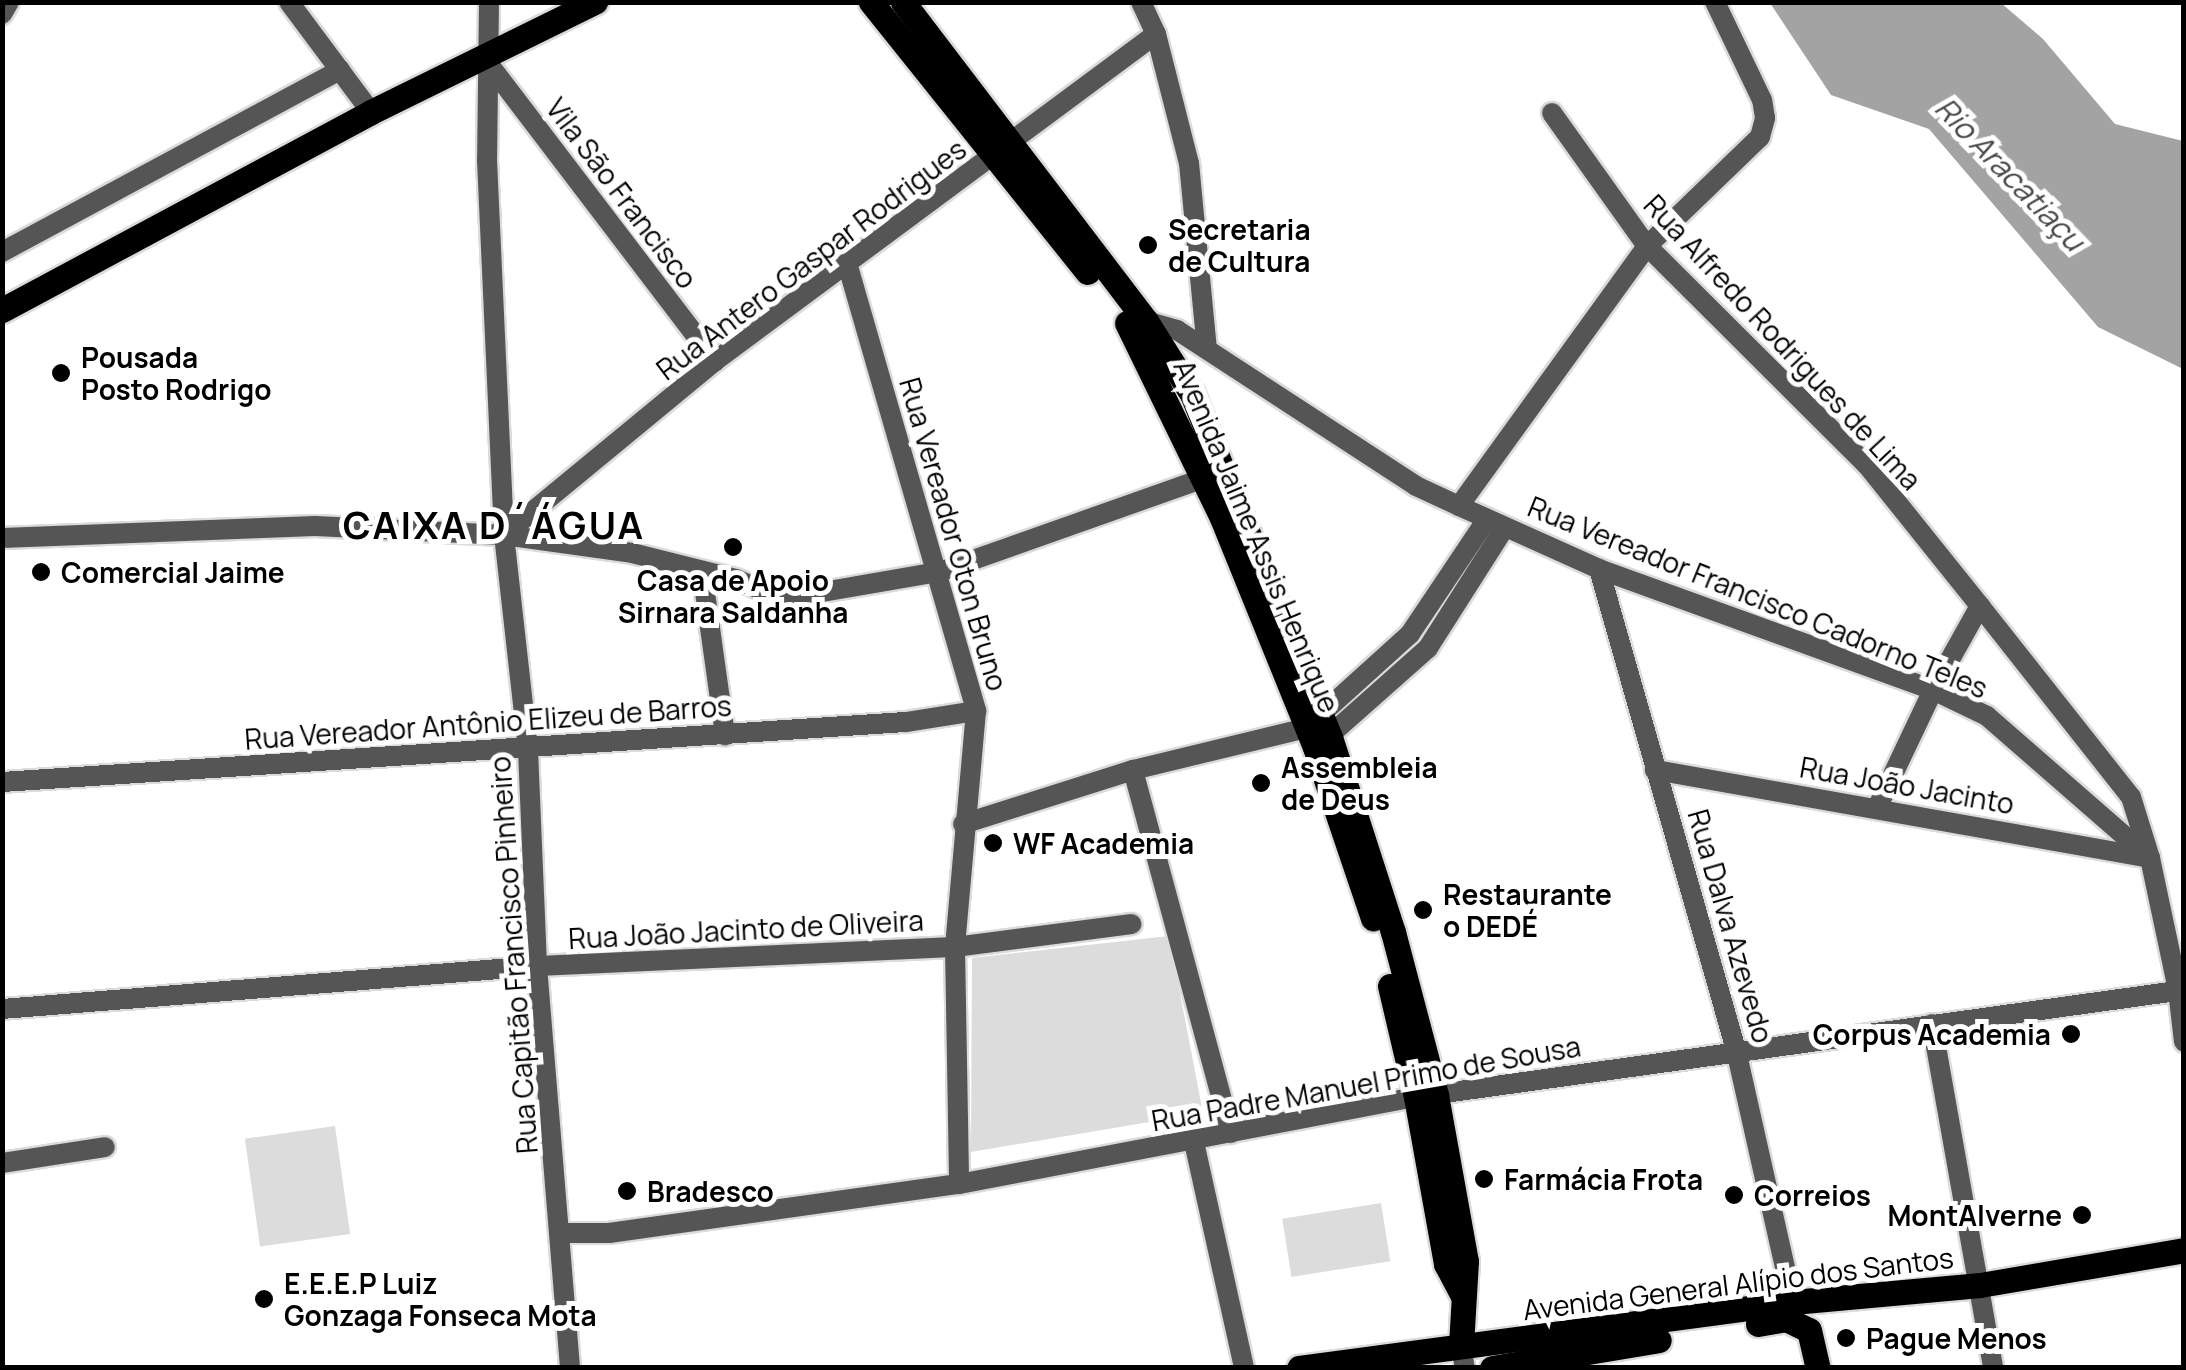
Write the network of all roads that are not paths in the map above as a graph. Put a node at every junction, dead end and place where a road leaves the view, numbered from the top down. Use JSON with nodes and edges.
{"nodes":[{"id":1,"x":9,"y":2,"type":"edge"},
{"id":2,"x":289,"y":2,"type":"edge"},
{"id":3,"x":488,"y":2,"type":"edge"},
{"id":4,"x":594,"y":2,"type":"edge"},
{"id":5,"x":872,"y":2,"type":"edge"},
{"id":6,"x":904,"y":2,"type":"edge"},
{"id":7,"x":1141,"y":2,"type":"edge"},
{"id":8,"x":1715,"y":2,"type":"edge"},
{"id":9,"x":2,"y":14,"type":"edge"},
{"id":10,"x":1156,"y":34,"type":"junction"},
{"id":11,"x":485,"y":59,"type":"junction"},
{"id":12,"x":340,"y":70,"type":"junction"},
{"id":13,"x":372,"y":112,"type":"junction"},
{"id":14,"x":1552,"y":113,"type":"dead end"},
{"id":15,"x":1002,"y":149,"type":"junction"},
{"id":16,"x":1647,"y":246,"type":"junction"},
{"id":17,"x":2,"y":252,"type":"edge"},
{"id":18,"x":847,"y":262,"type":"junction"},
{"id":19,"x":2,"y":310,"type":"edge"},
{"id":20,"x":1134,"y":318,"type":"junction"},
{"id":21,"x":1207,"y":349,"type":"junction"},
{"id":22,"x":715,"y":360,"type":"junction"},
{"id":23,"x":1204,"y":478,"type":"junction"},
{"id":24,"x":1459,"y":506,"type":"junction"},
{"id":25,"x":1496,"y":523,"type":"junction"},
{"id":26,"x":504,"y":535,"type":"junction"},
{"id":27,"x":2,"y":538,"type":"edge"},
{"id":28,"x":1599,"y":569,"type":"junction"},
{"id":29,"x":702,"y":570,"type":"junction"},
{"id":30,"x":939,"y":572,"type":"junction"},
{"id":31,"x":1980,"y":606,"type":"junction"},
{"id":32,"x":1933,"y":690,"type":"junction"},
{"id":33,"x":976,"y":711,"type":"junction"},
{"id":34,"x":1318,"y":731,"type":"junction"},
{"id":35,"x":725,"y":735,"type":"junction"},
{"id":36,"x":528,"y":750,"type":"junction"},
{"id":37,"x":1133,"y":770,"type":"junction"},
{"id":38,"x":1655,"y":770,"type":"junction"},
{"id":39,"x":2,"y":782,"type":"edge"},
{"id":40,"x":1878,"y":806,"type":"junction"},
{"id":41,"x":963,"y":824,"type":"junction"},
{"id":42,"x":2150,"y":858,"type":"junction"},
{"id":43,"x":1132,"y":924,"type":"dead end"},
{"id":44,"x":955,"y":947,"type":"junction"},
{"id":45,"x":537,"y":966,"type":"junction"},
{"id":46,"x":2181,"y":990,"type":"edge"},
{"id":47,"x":2,"y":1009,"type":"edge"},
{"id":48,"x":1932,"y":1024,"type":"junction"},
{"id":49,"x":2184,"y":1042,"type":"edge"},
{"id":50,"x":1736,"y":1050,"type":"junction"},
{"id":51,"x":1426,"y":1096,"type":"junction"},
{"id":52,"x":1232,"y":1133,"type":"junction"},
{"id":53,"x":1194,"y":1142,"type":"junction"},
{"id":54,"x":105,"y":1148,"type":"dead end"},
{"id":55,"x":2,"y":1163,"type":"edge"},
{"id":56,"x":959,"y":1184,"type":"junction"},
{"id":57,"x":560,"y":1233,"type":"junction"},
{"id":58,"x":2184,"y":1250,"type":"edge"},
{"id":59,"x":1980,"y":1285,"type":"junction"},
{"id":60,"x":1792,"y":1302,"type":"junction"},
{"id":61,"x":1463,"y":1357,"type":"edge"},
{"id":62,"x":570,"y":1368,"type":"edge"},
{"id":63,"x":1244,"y":1368,"type":"edge"},
{"id":64,"x":1299,"y":1368,"type":"edge"},
{"id":65,"x":1492,"y":1368,"type":"edge"},
{"id":66,"x":1818,"y":1368,"type":"edge"},
{"id":67,"x":1993,"y":1368,"type":"edge"}],
"edges":[{"from":1,"to":9,"type":"street"},
{"from":2,"to":12,"type":"street"},
{"from":3,"to":11,"type":"street","name":"Rua Capitão Francisco Pinheiro"},
{"from":4,"to":11,"type":"main road"},
{"from":5,"to":15,"type":"main road","name":"Avenida Jaime Assis Henrique"},
{"from":6,"to":15,"type":"main road"},
{"from":7,"to":10,"type":"street"},
{"from":8,"to":16,"type":"street"},
{"from":10,"to":15,"type":"street","name":"Rua Antero Gaspar Rodrigues"},
{"from":10,"to":21,"type":"street"},
{"from":11,"to":13,"type":"main road"},
{"from":11,"to":22,"type":"street","name":"Vila São Francisco"},
{"from":11,"to":26,"type":"street","name":"Rua Capitão Francisco Pinheiro"},
{"from":12,"to":13,"type":"street"},
{"from":12,"to":17,"type":"street"},
{"from":13,"to":19,"type":"main road"},
{"from":14,"to":16,"type":"street","name":"Rua Alfredo Rodrigues de Lima"},
{"from":15,"to":18,"type":"street","name":"Rua Antero Gaspar Rodrigues"},
{"from":15,"to":20,"type":"main road","name":"Avenida Jaime Assis Henrique"},
{"from":16,"to":24,"type":"street"},
{"from":16,"to":31,"type":"street","name":"Rua Alfredo Rodrigues de Lima"},
{"from":18,"to":22,"type":"street","name":"Rua Antero Gaspar Rodrigues"},
{"from":18,"to":30,"type":"street","name":"Rua Vereador Oton Bruno"},
{"from":20,"to":21,"type":"street","name":"Rua Vereador Francisco Cadorno Teles"},
{"from":20,"to":23,"type":"main road","name":"Avenida Jaime Assis Henrique"},
{"from":20,"to":34,"type":"main road"},
{"from":21,"to":24,"type":"street","name":"Rua Vereador Francisco Cadorno Teles"},
{"from":22,"to":26,"type":"street","name":"Rua Antero Gaspar Rodrigues"},
{"from":23,"to":30,"type":"street"},
{"from":23,"to":34,"type":"main road","name":"Avenida Jaime Assis Henrique"},
{"from":24,"to":25,"type":"street","name":"Rua Vereador Francisco Cadorno Teles"},
{"from":25,"to":28,"type":"street","name":"Rua Vereador Francisco Cadorno Teles"},
{"from":25,"to":34,"type":"street"},
{"from":26,"to":27,"type":"street"},
{"from":26,"to":29,"type":"street"},
{"from":26,"to":36,"type":"street","name":"Rua Capitão Francisco Pinheiro"},
{"from":28,"to":32,"type":"street","name":"Rua Vereador Francisco Cadorno Teles"},
{"from":28,"to":38,"type":"street","name":"Rua Dalva Azevedo"},
{"from":29,"to":30,"type":"street"},
{"from":29,"to":35,"type":"street"},
{"from":30,"to":33,"type":"street","name":"Rua Vereador Oton Bruno"},
{"from":31,"to":32,"type":"street"},
{"from":31,"to":42,"type":"street","name":"Rua Alfredo Rodrigues de Lima"},
{"from":32,"to":40,"type":"street"},
{"from":32,"to":42,"type":"street","name":"Rua Vereador Francisco Cadorno Teles"},
{"from":33,"to":35,"type":"street","name":"Rua Vereador Antônio Elizeu de Barros"},
{"from":33,"to":41,"type":"street","name":"Rua Vereador Oton Bruno"},
{"from":34,"to":37,"type":"street"},
{"from":34,"to":51,"type":"main road","name":"Avenida Jaime Assis Henrique"},
{"from":35,"to":36,"type":"street","name":"Rua Vereador Antônio Elizeu de Barros"},
{"from":36,"to":39,"type":"street","name":"Rua Vereador Antônio Elizeu de Barros"},
{"from":36,"to":45,"type":"street","name":"Rua Capitão Francisco Pinheiro"},
{"from":37,"to":41,"type":"street"},
{"from":37,"to":52,"type":"street"},
{"from":38,"to":40,"type":"street","name":"Rua João Jacinto"},
{"from":38,"to":50,"type":"street","name":"Rua Dalva Azevedo"},
{"from":40,"to":42,"type":"street","name":"Rua João Jacinto"},
{"from":41,"to":44,"type":"street","name":"Rua Vereador Oton Bruno"},
{"from":42,"to":46,"type":"street"},
{"from":43,"to":44,"type":"street","name":"Rua João Jacinto de Oliveira"},
{"from":44,"to":45,"type":"street","name":"Rua João Jacinto de Oliveira"},
{"from":44,"to":56,"type":"street","name":"Rua Vereador Oton Bruno"},
{"from":45,"to":47,"type":"street","name":"Rua João Jacinto de Oliveira"},
{"from":45,"to":57,"type":"street","name":"Rua Capitão Francisco Pinheiro"},
{"from":46,"to":48,"type":"street","name":"Rua Padre Manuel Primo de Sousa"},
{"from":46,"to":49,"type":"street"},
{"from":48,"to":50,"type":"street","name":"Rua Padre Manuel Primo de Sousa"},
{"from":48,"to":59,"type":"street"},
{"from":50,"to":51,"type":"street","name":"Rua Padre Manuel Primo de Sousa"},
{"from":50,"to":60,"type":"street","name":"Rua Dalva Azevedo"},
{"from":51,"to":52,"type":"street","name":"Rua Padre Manuel Primo de Sousa"},
{"from":51,"to":61,"type":"main road","name":"Avenida Jaime Assis Henrique"},
{"from":52,"to":53,"type":"street","name":"Rua Padre Manuel Primo de Sousa"},
{"from":53,"to":56,"type":"street","name":"Rua Padre Manuel Primo de Sousa"},
{"from":53,"to":63,"type":"street"},
{"from":54,"to":55,"type":"street"},
{"from":56,"to":57,"type":"street","name":"Rua Padre Manuel Primo de Sousa"},
{"from":57,"to":62,"type":"street","name":"Rua Capitão Francisco Pinheiro"},
{"from":58,"to":59,"type":"main road","name":"Avenida General Alípio dos Santos"},
{"from":59,"to":60,"type":"main road","name":"Avenida General Alípio dos Santos"},
{"from":59,"to":67,"type":"street"},
{"from":60,"to":61,"type":"main road","name":"Avenida General Alípio dos Santos"},
{"from":61,"to":64,"type":"main road","name":"Avenida General Alípio dos Santos"},
{"from":65,"to":66,"type":"main road","name":"Avenida General Alípio dos Santos"}]}
